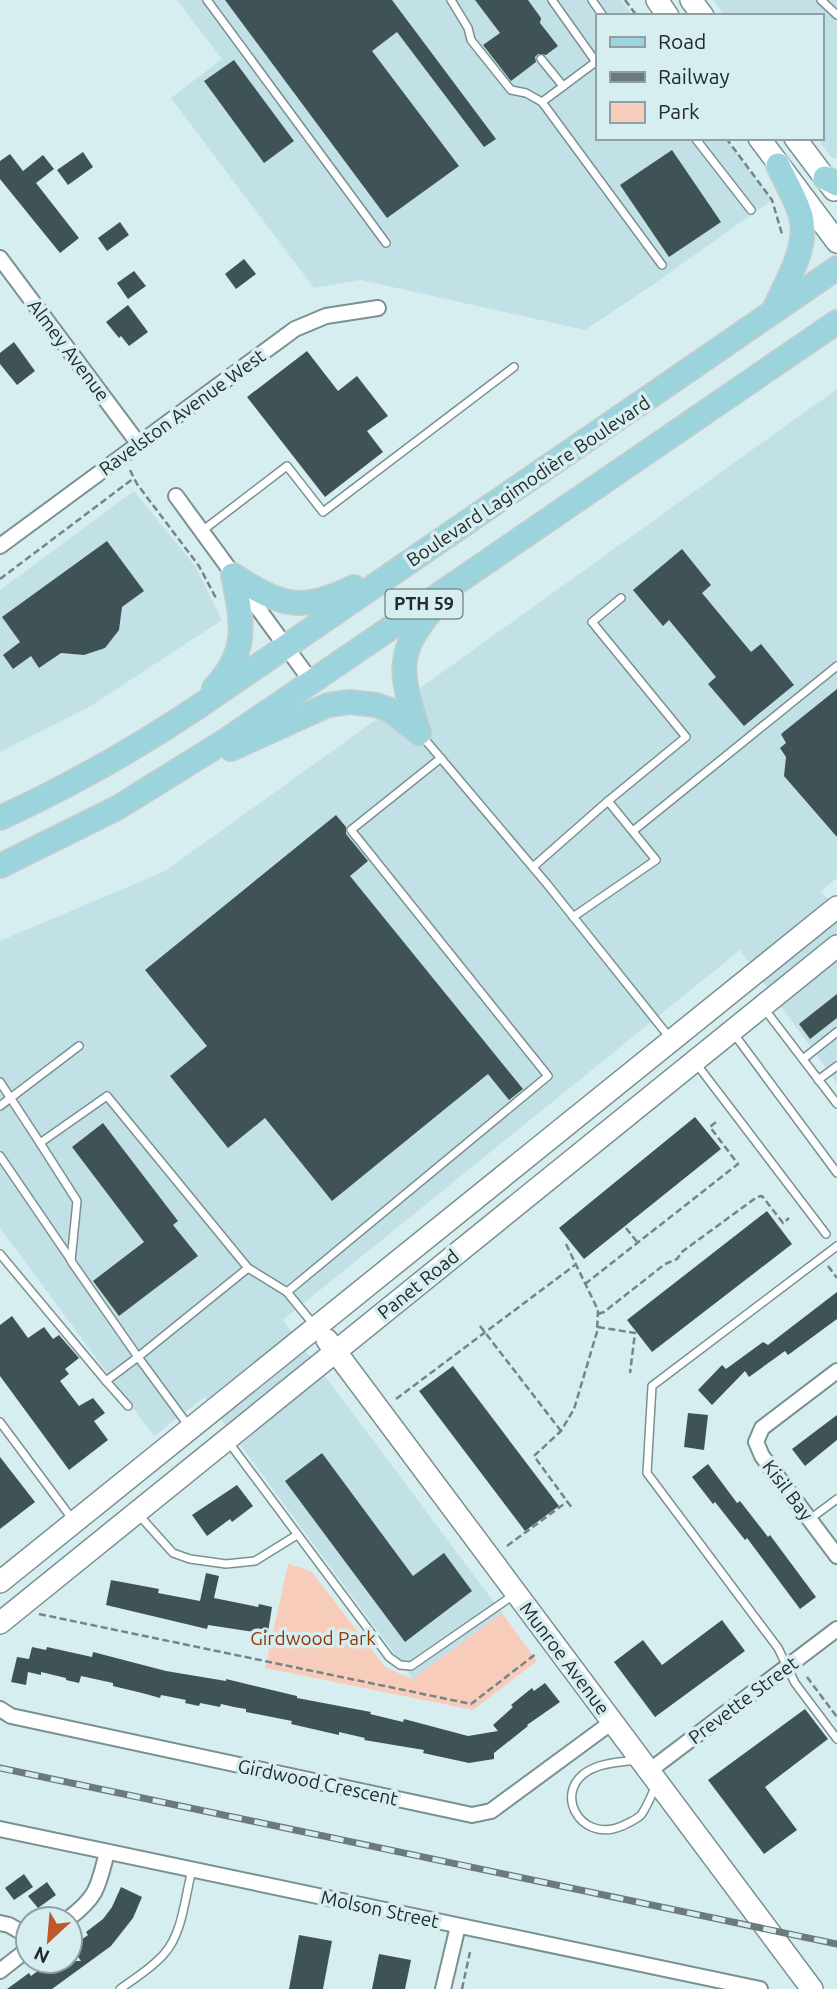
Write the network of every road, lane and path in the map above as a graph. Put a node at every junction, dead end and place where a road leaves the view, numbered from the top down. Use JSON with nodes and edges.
{"nodes":[{"id":1,"x":207,"y":0,"type":"edge"},
{"id":2,"x":451,"y":0,"type":"edge"},
{"id":3,"x":552,"y":0,"type":"edge"},
{"id":4,"x":821,"y":0,"type":"edge"},
{"id":5,"x":837,"y":15,"type":"edge"},
{"id":6,"x":541,"y":59,"type":"dead end"},
{"id":7,"x":596,"y":60,"type":"edge"},
{"id":8,"x":596,"y":62,"type":"edge"},
{"id":9,"x":563,"y":86,"type":"junction"},
{"id":10,"x":541,"y":102,"type":"junction"},
{"id":11,"x":697,"y":140,"type":"edge"},
{"id":12,"x":759,"y":140,"type":"edge"},
{"id":13,"x":797,"y":140,"type":"edge"},
{"id":14,"x":778,"y":165,"type":"junction"},
{"id":15,"x":833,"y":185,"type":"edge"},
{"id":16,"x":751,"y":210,"type":"dead end"},
{"id":17,"x":837,"y":242,"type":"edge"},
{"id":18,"x":386,"y":243,"type":"dead end"},
{"id":19,"x":0,"y":258,"type":"edge"},
{"id":20,"x":662,"y":265,"type":"dead end"},
{"id":21,"x":837,"y":268,"type":"edge"},
{"id":22,"x":378,"y":309,"type":"dead end"},
{"id":23,"x":772,"y":314,"type":"junction"},
{"id":24,"x":837,"y":322,"type":"edge"},
{"id":25,"x":837,"y":342,"type":"edge"},
{"id":26,"x":776,"y":363,"type":"junction"},
{"id":27,"x":514,"y":367,"type":"dead end"},
{"id":28,"x":138,"y":443,"type":"junction"},
{"id":29,"x":120,"y":457,"type":"junction"},
{"id":30,"x":134,"y":478,"type":"junction"},
{"id":31,"x":176,"y":496,"type":"dead end"},
{"id":32,"x":202,"y":532,"type":"junction"},
{"id":33,"x":0,"y":546,"type":"edge"},
{"id":34,"x":417,"y":557,"type":"junction"},
{"id":35,"x":233,"y":575,"type":"junction"},
{"id":36,"x":463,"y":577,"type":"junction"},
{"id":37,"x":0,"y":579,"type":"edge"},
{"id":38,"x":621,"y":598,"type":"dead end"},
{"id":39,"x":217,"y":600,"type":"dead end"},
{"id":40,"x":286,"y":647,"type":"junction"},
{"id":41,"x":837,"y":666,"type":"edge"},
{"id":42,"x":312,"y":681,"type":"junction"},
{"id":43,"x":195,"y":709,"type":"junction"},
{"id":44,"x":419,"y":733,"type":"junction"},
{"id":45,"x":441,"y":758,"type":"junction"},
{"id":46,"x":192,"y":761,"type":"junction"},
{"id":47,"x":608,"y":802,"type":"junction"},
{"id":48,"x":0,"y":818,"type":"edge"},
{"id":49,"x":634,"y":831,"type":"junction"},
{"id":50,"x":0,"y":866,"type":"edge"},
{"id":51,"x":533,"y":867,"type":"junction"},
{"id":52,"x":837,"y":907,"type":"edge"},
{"id":53,"x":573,"y":917,"type":"junction"},
{"id":54,"x":837,"y":946,"type":"edge"},
{"id":55,"x":762,"y":1006,"type":"junction"},
{"id":56,"x":732,"y":1031,"type":"junction"},
{"id":57,"x":837,"y":1032,"type":"edge"},
{"id":58,"x":672,"y":1041,"type":"junction"},
{"id":59,"x":79,"y":1046,"type":"dead end"},
{"id":60,"x":803,"y":1059,"type":"junction"},
{"id":61,"x":695,"y":1061,"type":"junction"},
{"id":62,"x":837,"y":1066,"type":"edge"},
{"id":63,"x":818,"y":1080,"type":"junction"},
{"id":64,"x":0,"y":1082,"type":"edge"},
{"id":65,"x":10,"y":1098,"type":"junction"},
{"id":66,"x":837,"y":1104,"type":"edge"},
{"id":67,"x":0,"y":1106,"type":"edge"},
{"id":68,"x":716,"y":1122,"type":"dead end"},
{"id":69,"x":40,"y":1143,"type":"junction"},
{"id":70,"x":0,"y":1156,"type":"edge"},
{"id":71,"x":837,"y":1172,"type":"edge"},
{"id":72,"x":789,"y":1218,"type":"dead end"},
{"id":73,"x":626,"y":1228,"type":"dead end"},
{"id":74,"x":826,"y":1234,"type":"dead end"},
{"id":75,"x":638,"y":1243,"type":"junction"},
{"id":76,"x":566,"y":1244,"type":"dead end"},
{"id":77,"x":837,"y":1246,"type":"edge"},
{"id":78,"x":0,"y":1254,"type":"edge"},
{"id":79,"x":71,"y":1261,"type":"junction"},
{"id":80,"x":575,"y":1265,"type":"junction"},
{"id":81,"x":248,"y":1268,"type":"junction"},
{"id":82,"x":585,"y":1284,"type":"junction"},
{"id":83,"x":287,"y":1292,"type":"junction"},
{"id":84,"x":598,"y":1314,"type":"junction"},
{"id":85,"x":480,"y":1325,"type":"dead end"},
{"id":86,"x":597,"y":1327,"type":"junction"},
{"id":87,"x":317,"y":1328,"type":"junction"},
{"id":88,"x":485,"y":1332,"type":"junction"},
{"id":89,"x":335,"y":1351,"type":"junction"},
{"id":90,"x":138,"y":1357,"type":"junction"},
{"id":91,"x":837,"y":1371,"type":"edge"},
{"id":92,"x":631,"y":1373,"type":"dead end"},
{"id":93,"x":106,"y":1381,"type":"junction"},
{"id":94,"x":396,"y":1399,"type":"dead end"},
{"id":95,"x":128,"y":1406,"type":"dead end"},
{"id":96,"x":0,"y":1422,"type":"edge"},
{"id":97,"x":191,"y":1430,"type":"junction"},
{"id":98,"x":561,"y":1431,"type":"junction"},
{"id":99,"x":227,"y":1440,"type":"junction"},
{"id":100,"x":837,"y":1499,"type":"edge"},
{"id":101,"x":568,"y":1501,"type":"junction"},
{"id":102,"x":572,"y":1507,"type":"dead end"},
{"id":103,"x":136,"y":1513,"type":"junction"},
{"id":104,"x":810,"y":1519,"type":"junction"},
{"id":105,"x":75,"y":1521,"type":"junction"},
{"id":106,"x":297,"y":1535,"type":"junction"},
{"id":107,"x":507,"y":1546,"type":"dead end"},
{"id":108,"x":837,"y":1556,"type":"edge"},
{"id":109,"x":0,"y":1582,"type":"edge"},
{"id":110,"x":516,"y":1593,"type":"junction"},
{"id":111,"x":39,"y":1614,"type":"dead end"},
{"id":112,"x":0,"y":1623,"type":"edge"},
{"id":113,"x":837,"y":1629,"type":"edge"},
{"id":114,"x":552,"y":1642,"type":"junction"},
{"id":115,"x":787,"y":1667,"type":"junction"},
{"id":116,"x":807,"y":1677,"type":"dead end"},
{"id":117,"x":0,"y":1709,"type":"edge"},
{"id":118,"x":837,"y":1717,"type":"edge"},
{"id":119,"x":612,"y":1722,"type":"junction"},
{"id":120,"x":837,"y":1739,"type":"edge"},
{"id":121,"x":649,"y":1771,"type":"junction"},
{"id":122,"x":0,"y":1829,"type":"edge"},
{"id":123,"x":107,"y":1852,"type":"junction"},
{"id":124,"x":192,"y":1869,"type":"junction"},
{"id":125,"x":84,"y":1907,"type":"edge"},
{"id":126,"x":458,"y":1926,"type":"junction"},
{"id":127,"x":470,"y":1951,"type":"dead end"},
{"id":128,"x":14,"y":1960,"type":"edge"},
{"id":129,"x":0,"y":1971,"type":"edge"},
{"id":130,"x":120,"y":1989,"type":"edge"},
{"id":131,"x":443,"y":1989,"type":"edge"},
{"id":132,"x":463,"y":1989,"type":"edge"},
{"id":133,"x":760,"y":1989,"type":"edge"},
{"id":134,"x":812,"y":1989,"type":"edge"}],
"edges":[{"from":1,"to":18,"type":"lane"},
{"from":2,"to":10,"type":"lane"},
{"from":3,"to":7,"type":"lane"},
{"from":4,"to":5,"type":"lane"},
{"from":6,"to":9,"type":"lane"},
{"from":8,"to":9,"type":"lane"},
{"from":9,"to":10,"type":"lane"},
{"from":10,"to":20,"type":"lane"},
{"from":11,"to":16,"type":"lane"},
{"from":12,"to":14,"type":"street"},
{"from":13,"to":15,"type":"street"},
{"from":14,"to":17,"type":"street"},
{"from":14,"to":23,"type":"main road"},
{"from":19,"to":28,"type":"street","name":"Almey Avenue"},
{"from":21,"to":23,"type":"main road","name":"Boulevard Lagimodière Boulevard","number":"PTH 59"},
{"from":22,"to":28,"type":"street","name":"Ravelston Avenue West"},
{"from":23,"to":34,"type":"main road","name":"Boulevard Lagimodière Boulevard","number":"PTH 59"},
{"from":24,"to":26,"type":"main road","number":"PTH 59"},
{"from":25,"to":26,"type":"main road"},
{"from":26,"to":36,"type":"main road","number":"PTH 59"},
{"from":27,"to":32,"type":"lane"},
{"from":28,"to":29,"type":"street","name":"Ravelston Avenue West"},
{"from":29,"to":30,"type":"path"},
{"from":29,"to":33,"type":"street","name":"Ravelston Avenue West"},
{"from":30,"to":37,"type":"path"},
{"from":30,"to":39,"type":"path"},
{"from":31,"to":32,"type":"street"},
{"from":32,"to":35,"type":"street"},
{"from":34,"to":35,"type":"main road"},
{"from":34,"to":40,"type":"main road","name":"Boulevard Lagimodière Boulevard","number":"PTH 59"},
{"from":35,"to":40,"type":"street"},
{"from":35,"to":43,"type":"main road"},
{"from":36,"to":42,"type":"main road","number":"PTH 59"},
{"from":36,"to":44,"type":"main road"},
{"from":38,"to":47,"type":"lane"},
{"from":40,"to":42,"type":"street"},
{"from":40,"to":43,"type":"main road","name":"Boulevard Lagimodière Boulevard","number":"PTH 59"},
{"from":41,"to":49,"type":"lane"},
{"from":42,"to":46,"type":"main road","number":"PTH 59"},
{"from":43,"to":48,"type":"main road","name":"Boulevard Lagimodière Boulevard","number":"PTH 59"},
{"from":44,"to":45,"type":"lane"},
{"from":44,"to":46,"type":"main road"},
{"from":45,"to":51,"type":"lane"},
{"from":45,"to":83,"type":"lane"},
{"from":46,"to":50,"type":"main road","number":"PTH 59"},
{"from":47,"to":49,"type":"lane"},
{"from":47,"to":51,"type":"lane"},
{"from":49,"to":53,"type":"lane"},
{"from":51,"to":53,"type":"lane"},
{"from":52,"to":58,"type":"street","name":"Panet Road"},
{"from":53,"to":58,"type":"lane"},
{"from":54,"to":55,"type":"street","name":"Panet Road"},
{"from":55,"to":56,"type":"street","name":"Panet Road"},
{"from":55,"to":60,"type":"lane"},
{"from":56,"to":61,"type":"street","name":"Panet Road"},
{"from":56,"to":71,"type":"lane"},
{"from":57,"to":60,"type":"lane"},
{"from":58,"to":87,"type":"street","name":"Panet Road"},
{"from":59,"to":65,"type":"lane"},
{"from":60,"to":63,"type":"lane"},
{"from":61,"to":74,"type":"lane"},
{"from":61,"to":89,"type":"street","name":"Panet Road"},
{"from":62,"to":63,"type":"lane"},
{"from":63,"to":66,"type":"lane"},
{"from":64,"to":65,"type":"lane"},
{"from":65,"to":67,"type":"lane"},
{"from":65,"to":69,"type":"lane"},
{"from":68,"to":75,"type":"path"},
{"from":69,"to":79,"type":"lane"},
{"from":69,"to":81,"type":"lane"},
{"from":70,"to":79,"type":"lane"},
{"from":72,"to":84,"type":"path"},
{"from":73,"to":75,"type":"path"},
{"from":75,"to":82,"type":"path"},
{"from":76,"to":80,"type":"path"},
{"from":77,"to":115,"type":"lane"},
{"from":78,"to":93,"type":"lane"},
{"from":79,"to":90,"type":"lane"},
{"from":80,"to":82,"type":"path"},
{"from":80,"to":88,"type":"path"},
{"from":81,"to":83,"type":"lane"},
{"from":81,"to":90,"type":"lane"},
{"from":82,"to":84,"type":"path"},
{"from":83,"to":87,"type":"lane"},
{"from":84,"to":86,"type":"path"},
{"from":85,"to":88,"type":"path"},
{"from":86,"to":92,"type":"path"},
{"from":86,"to":98,"type":"path"},
{"from":87,"to":89,"type":"street","name":"Munroe Avenue"},
{"from":87,"to":97,"type":"street","name":"Panet Road"},
{"from":88,"to":94,"type":"path"},
{"from":88,"to":98,"type":"path"},
{"from":89,"to":99,"type":"street","name":"Panet Road"},
{"from":89,"to":110,"type":"street","name":"Munroe Avenue"},
{"from":90,"to":93,"type":"lane"},
{"from":90,"to":97,"type":"lane"},
{"from":91,"to":104,"type":"street","name":"Kisil Bay"},
{"from":93,"to":95,"type":"lane"},
{"from":96,"to":105,"type":"lane"},
{"from":97,"to":105,"type":"street","name":"Panet Road"},
{"from":98,"to":101,"type":"path"},
{"from":99,"to":103,"type":"street","name":"Panet Road"},
{"from":99,"to":106,"type":"lane"},
{"from":100,"to":104,"type":"lane"},
{"from":101,"to":102,"type":"path"},
{"from":101,"to":107,"type":"path"},
{"from":103,"to":106,"type":"lane"},
{"from":103,"to":112,"type":"street","name":"Panet Road"},
{"from":104,"to":108,"type":"street","name":"Kisil Bay"},
{"from":105,"to":109,"type":"street","name":"Panet Road"},
{"from":106,"to":110,"type":"lane"},
{"from":110,"to":114,"type":"street","name":"Munroe Avenue"},
{"from":111,"to":114,"type":"path"},
{"from":113,"to":115,"type":"street","name":"Prevette Street"},
{"from":114,"to":119,"type":"street","name":"Munroe Avenue"},
{"from":115,"to":120,"type":"lane"},
{"from":115,"to":121,"type":"street","name":"Prevette Street"},
{"from":116,"to":118,"type":"path"},
{"from":117,"to":119,"type":"street","name":"Girdwood Crescent"},
{"from":119,"to":121,"type":"street","name":"Munroe Avenue"},
{"from":121,"to":121,"type":"lane"},
{"from":121,"to":134,"type":"street","name":"Munroe Avenue"},
{"from":122,"to":123,"type":"street","name":"Molson Street"},
{"from":123,"to":124,"type":"street","name":"Molson Street"},
{"from":123,"to":125,"type":"street"},
{"from":124,"to":126,"type":"street","name":"Molson Street"},
{"from":124,"to":130,"type":"lane"},
{"from":126,"to":131,"type":"street"},
{"from":126,"to":133,"type":"street","name":"Molson Street"},
{"from":127,"to":132,"type":"path"},
{"from":128,"to":129,"type":"street"}]}
